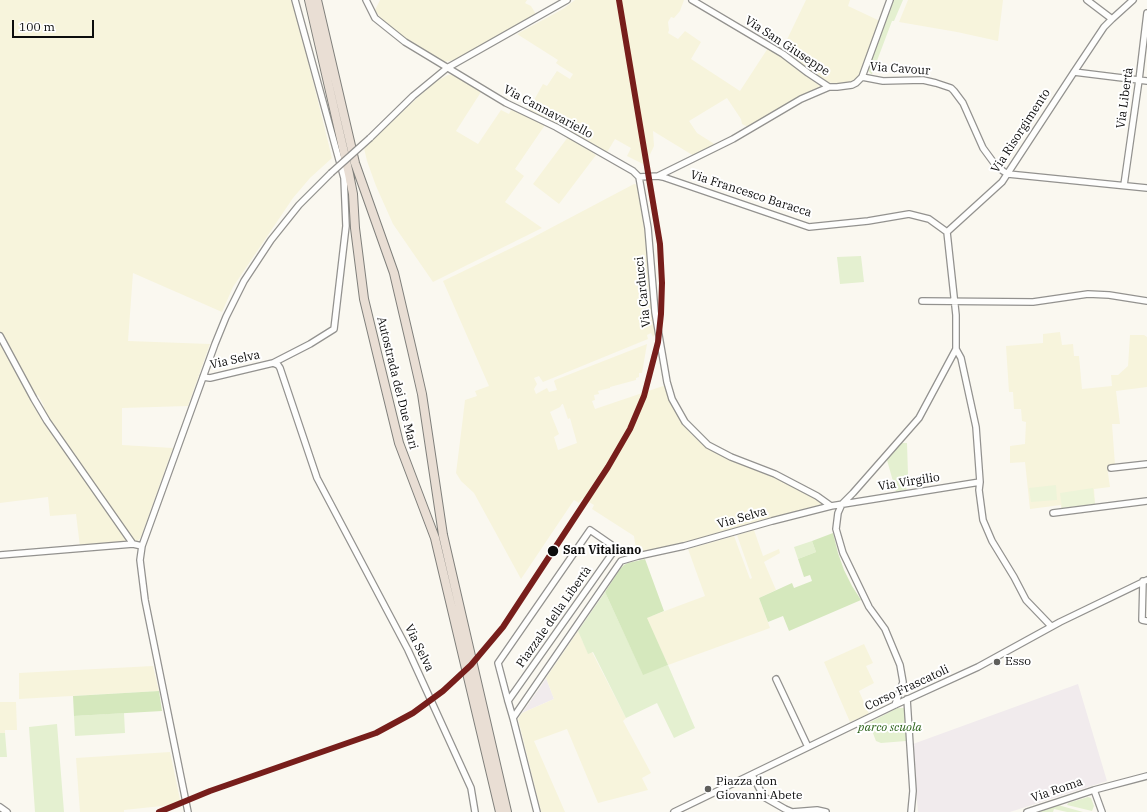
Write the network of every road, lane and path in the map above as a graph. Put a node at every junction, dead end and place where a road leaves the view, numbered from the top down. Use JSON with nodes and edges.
{"nodes":[{"id":1,"x":295,"y":0,"type":"edge"},
{"id":2,"x":309,"y":0,"type":"edge"},
{"id":3,"x":317,"y":0,"type":"edge"},
{"id":4,"x":366,"y":0,"type":"edge"},
{"id":5,"x":567,"y":0,"type":"edge"},
{"id":6,"x":692,"y":0,"type":"edge"},
{"id":7,"x":890,"y":0,"type":"edge"},
{"id":8,"x":1087,"y":0,"type":"edge"},
{"id":9,"x":1134,"y":0,"type":"edge"},
{"id":10,"x":1147,"y":13,"type":"edge"},
{"id":11,"x":1112,"y":19,"type":"junction"},
{"id":12,"x":448,"y":68,"type":"junction"},
{"id":13,"x":1074,"y":72,"type":"junction"},
{"id":14,"x":862,"y":77,"type":"junction"},
{"id":15,"x":1139,"y":80,"type":"junction"},
{"id":16,"x":1147,"y":81,"type":"edge"},
{"id":17,"x":829,"y":87,"type":"junction"},
{"id":18,"x":1008,"y":174,"type":"junction"},
{"id":19,"x":658,"y":176,"type":"junction"},
{"id":20,"x":639,"y":177,"type":"junction"},
{"id":21,"x":1124,"y":185,"type":"junction"},
{"id":22,"x":1147,"y":188,"type":"edge"},
{"id":23,"x":947,"y":232,"type":"junction"},
{"id":24,"x":954,"y":300,"type":"junction"},
{"id":25,"x":922,"y":301,"type":"dead end"},
{"id":26,"x":1147,"y":301,"type":"edge"},
{"id":27,"x":0,"y":336,"type":"edge"},
{"id":28,"x":956,"y":349,"type":"junction"},
{"id":29,"x":273,"y":363,"type":"junction"},
{"id":30,"x":203,"y":377,"type":"junction"},
{"id":31,"x":1147,"y":464,"type":"edge"},
{"id":32,"x":1111,"y":468,"type":"dead end"},
{"id":33,"x":980,"y":482,"type":"junction"},
{"id":34,"x":1147,"y":501,"type":"edge"},
{"id":35,"x":842,"y":504,"type":"junction"},
{"id":36,"x":831,"y":506,"type":"junction"},
{"id":37,"x":1053,"y":513,"type":"dead end"},
{"id":38,"x":133,"y":544,"type":"junction"},
{"id":39,"x":142,"y":546,"type":"junction"},
{"id":40,"x":0,"y":556,"type":"edge"},
{"id":41,"x":1145,"y":580,"type":"edge"},
{"id":42,"x":1147,"y":620,"type":"edge"},
{"id":43,"x":1051,"y":626,"type":"junction"},
{"id":44,"x":776,"y":679,"type":"dead end"},
{"id":45,"x":907,"y":699,"type":"junction"},
{"id":46,"x":508,"y":701,"type":"junction"},
{"id":47,"x":894,"y":705,"type":"junction"},
{"id":48,"x":513,"y":718,"type":"junction"},
{"id":49,"x":808,"y":747,"type":"junction"},
{"id":50,"x":752,"y":775,"type":"junction"},
{"id":51,"x":1147,"y":776,"type":"edge"},
{"id":52,"x":1094,"y":790,"type":"junction"},
{"id":53,"x":0,"y":807,"type":"edge"},
{"id":54,"x":816,"y":811,"type":"edge"},
{"id":55,"x":7,"y":812,"type":"edge"},
{"id":56,"x":188,"y":812,"type":"edge"},
{"id":57,"x":475,"y":812,"type":"edge"},
{"id":58,"x":500,"y":812,"type":"edge"},
{"id":59,"x":508,"y":812,"type":"edge"},
{"id":60,"x":537,"y":812,"type":"edge"},
{"id":61,"x":674,"y":812,"type":"edge"},
{"id":62,"x":826,"y":812,"type":"edge"},
{"id":63,"x":911,"y":812,"type":"edge"},
{"id":64,"x":1027,"y":812,"type":"edge"},
{"id":65,"x":1102,"y":812,"type":"edge"}],
"edges":[{"from":1,"to":29,"type":"street"},
{"from":2,"to":58,"type":"highway","name":"Autostrada dei Due Mari"},
{"from":3,"to":59,"type":"highway","name":"Autostrada dei Due Mari"},
{"from":4,"to":12,"type":"street","name":"Via Cannavariello"},
{"from":5,"to":12,"type":"street"},
{"from":6,"to":17,"type":"street","name":"Via San Giuseppe"},
{"from":7,"to":14,"type":"street"},
{"from":8,"to":11,"type":"street"},
{"from":9,"to":11,"type":"street","name":"Via Risorgimento"},
{"from":10,"to":15,"type":"street","name":"Via Libertà"},
{"from":11,"to":13,"type":"street","name":"Via Risorgimento"},
{"from":12,"to":20,"type":"street","name":"Via Cannavariello"},
{"from":12,"to":30,"type":"street","bridge":true},
{"from":13,"to":15,"type":"street"},
{"from":13,"to":18,"type":"street","name":"Via Risorgimento"},
{"from":14,"to":17,"type":"street","name":"Via San Giuseppe"},
{"from":14,"to":18,"type":"street","name":"Via Cavour"},
{"from":15,"to":16,"type":"street"},
{"from":15,"to":21,"type":"street","name":"Via Libertà"},
{"from":17,"to":19,"type":"street"},
{"from":18,"to":21,"type":"street"},
{"from":18,"to":23,"type":"street","name":"Via Risorgimento"},
{"from":19,"to":20,"type":"street","name":"Via Francesco Baracca"},
{"from":19,"to":23,"type":"street","name":"Via Francesco Baracca"},
{"from":20,"to":36,"type":"street","name":"Via Carducci"},
{"from":21,"to":22,"type":"street"},
{"from":23,"to":24,"type":"street"},
{"from":24,"to":25,"type":"street"},
{"from":24,"to":26,"type":"street"},
{"from":24,"to":28,"type":"street"},
{"from":27,"to":38,"type":"street"},
{"from":28,"to":33,"type":"street"},
{"from":28,"to":35,"type":"street"},
{"from":29,"to":30,"type":"street","name":"Via Selva"},
{"from":29,"to":57,"type":"street","name":"Via Selva"},
{"from":30,"to":39,"type":"street","name":"Via Selva"},
{"from":31,"to":32,"type":"street"},
{"from":33,"to":35,"type":"street","name":"Via Virgilio"},
{"from":33,"to":43,"type":"street"},
{"from":34,"to":37,"type":"street"},
{"from":35,"to":36,"type":"street","name":"Via Selva"},
{"from":35,"to":47,"type":"street"},
{"from":36,"to":48,"type":"street","name":"Via Selva"},
{"from":38,"to":39,"type":"street"},
{"from":38,"to":40,"type":"street"},
{"from":39,"to":56,"type":"street","name":"Via Selva"},
{"from":41,"to":42,"type":"street"},
{"from":41,"to":43,"type":"street","name":"Corso Frascatoli"},
{"from":43,"to":45,"type":"street","name":"Corso Frascatoli"},
{"from":44,"to":49,"type":"street"},
{"from":45,"to":47,"type":"street","name":"Corso Frascatoli"},
{"from":45,"to":63,"type":"street"},
{"from":46,"to":46,"type":"street","name":"Piazzale della Libertà"},
{"from":46,"to":48,"type":"street"},
{"from":47,"to":49,"type":"street","name":"Corso Frascatoli"},
{"from":48,"to":60,"type":"street"},
{"from":49,"to":50,"type":"street","name":"Corso Frascatoli"},
{"from":50,"to":54,"type":"street"},
{"from":50,"to":61,"type":"street","name":"Corso Frascatoli"},
{"from":51,"to":52,"type":"street","name":"Via Roma"},
{"from":52,"to":64,"type":"street","name":"Via Roma"},
{"from":52,"to":65,"type":"street","name":"Via Roma"},
{"from":53,"to":55,"type":"street"},
{"from":54,"to":62,"type":"street"}]}
